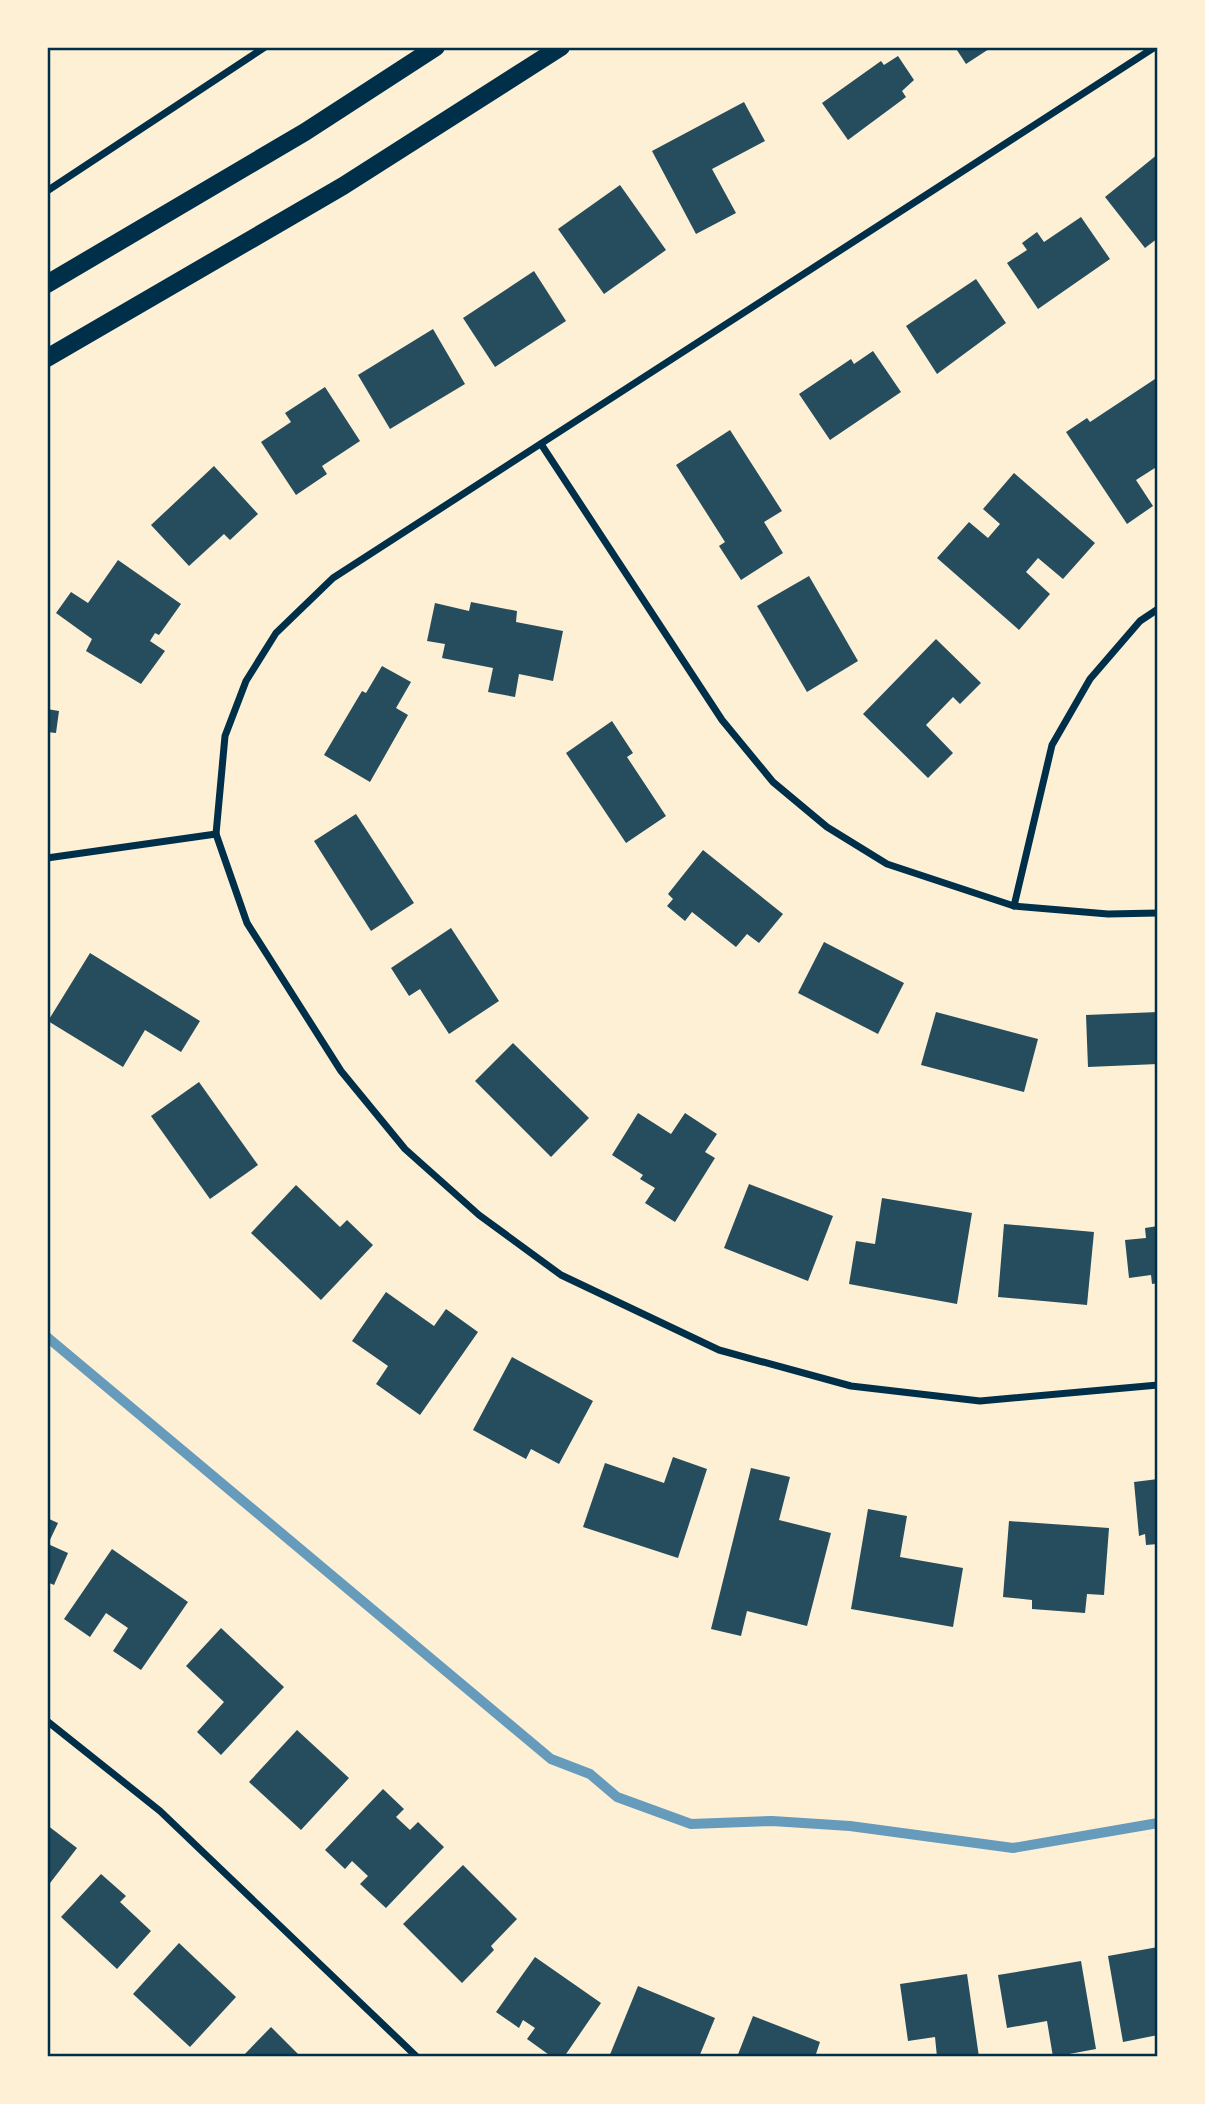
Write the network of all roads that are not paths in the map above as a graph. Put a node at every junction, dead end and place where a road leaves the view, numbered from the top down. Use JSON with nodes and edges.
{"nodes":[{"id":1,"x":265,"y":47,"type":"edge"},
{"id":2,"x":436,"y":47,"type":"edge"},
{"id":3,"x":561,"y":47,"type":"edge"},
{"id":4,"x":1155,"y":47,"type":"edge"},
{"id":5,"x":47,"y":191,"type":"edge"},
{"id":6,"x":47,"y":284,"type":"edge"},
{"id":7,"x":47,"y":358,"type":"edge"},
{"id":8,"x":541,"y":444,"type":"junction"},
{"id":9,"x":1158,"y":609,"type":"edge"},
{"id":10,"x":216,"y":834,"type":"junction"},
{"id":11,"x":47,"y":858,"type":"edge"},
{"id":12,"x":1014,"y":906,"type":"junction"},
{"id":13,"x":1158,"y":913,"type":"edge"},
{"id":14,"x":1158,"y":1385,"type":"edge"},
{"id":15,"x":47,"y":1721,"type":"edge"},
{"id":16,"x":417,"y":2057,"type":"edge"}],
"edges":[{"from":1,"to":5,"type":"street"},
{"from":2,"to":6,"type":"main road"},
{"from":3,"to":7,"type":"main road"},
{"from":4,"to":8,"type":"street"},
{"from":8,"to":10,"type":"street"},
{"from":8,"to":12,"type":"street"},
{"from":9,"to":12,"type":"street"},
{"from":10,"to":11,"type":"street"},
{"from":10,"to":14,"type":"street"},
{"from":12,"to":13,"type":"street"},
{"from":15,"to":16,"type":"street"}]}
